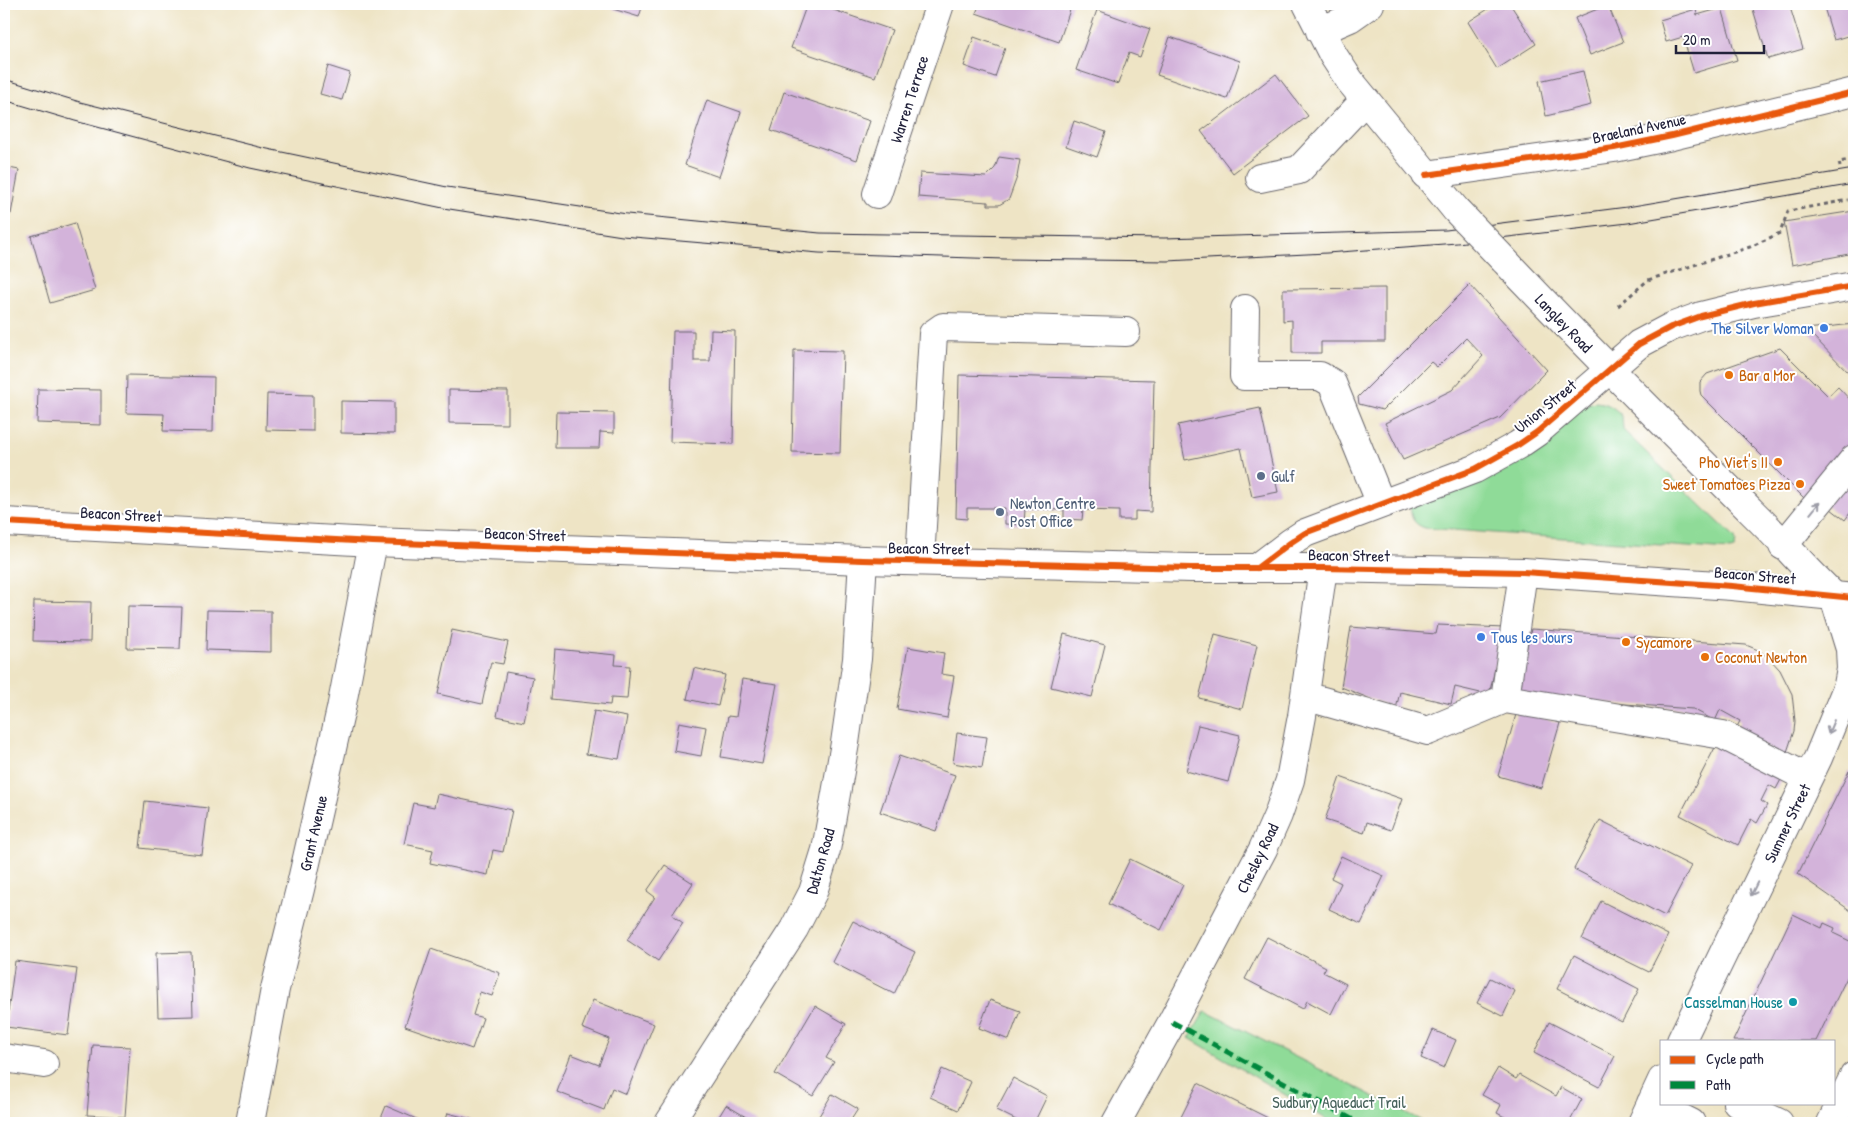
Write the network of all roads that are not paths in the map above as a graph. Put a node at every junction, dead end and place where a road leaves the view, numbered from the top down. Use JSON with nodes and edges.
{"nodes":[{"id":1,"x":940,"y":4,"type":"edge"},
{"id":2,"x":1307,"y":4,"type":"edge"},
{"id":3,"x":1370,"y":4,"type":"edge"},
{"id":4,"x":1320,"y":31,"type":"junction"},
{"id":5,"x":1854,"y":92,"type":"edge"},
{"id":6,"x":1366,"y":100,"type":"junction"},
{"id":7,"x":1426,"y":174,"type":"junction"},
{"id":8,"x":1260,"y":178,"type":"dead end"},
{"id":9,"x":877,"y":194,"type":"dead end"},
{"id":10,"x":1854,"y":286,"type":"edge"},
{"id":11,"x":1245,"y":309,"type":"dead end"},
{"id":12,"x":1126,"y":332,"type":"dead end"},
{"id":13,"x":1610,"y":371,"type":"junction"},
{"id":14,"x":1854,"y":459,"type":"edge"},
{"id":15,"x":1381,"y":504,"type":"junction"},
{"id":16,"x":4,"y":522,"type":"edge"},
{"id":17,"x":373,"y":542,"type":"junction"},
{"id":18,"x":1784,"y":546,"type":"junction"},
{"id":19,"x":863,"y":560,"type":"junction"},
{"id":20,"x":920,"y":561,"type":"junction"},
{"id":21,"x":1257,"y":568,"type":"junction"},
{"id":22,"x":1322,"y":568,"type":"junction"},
{"id":23,"x":1523,"y":572,"type":"junction"},
{"id":24,"x":1844,"y":597,"type":"edge"},
{"id":25,"x":1854,"y":615,"type":"edge"},
{"id":26,"x":1851,"y":686,"type":"edge"},
{"id":27,"x":1305,"y":696,"type":"junction"},
{"id":28,"x":1505,"y":699,"type":"junction"},
{"id":29,"x":1808,"y":778,"type":"junction"},
{"id":30,"x":1681,"y":1040,"type":"edge"},
{"id":31,"x":4,"y":1058,"type":"edge"},
{"id":32,"x":44,"y":1064,"type":"dead end"},
{"id":33,"x":1854,"y":1076,"type":"edge"},
{"id":34,"x":1651,"y":1102,"type":"edge"},
{"id":35,"x":1739,"y":1104,"type":"edge"},
{"id":36,"x":250,"y":1123,"type":"edge"},
{"id":37,"x":669,"y":1123,"type":"edge"},
{"id":38,"x":1116,"y":1123,"type":"edge"},
{"id":39,"x":1691,"y":1123,"type":"edge"},
{"id":40,"x":1779,"y":1123,"type":"edge"},
{"id":41,"x":1832,"y":1123,"type":"edge"}],
"edges":[{"from":1,"to":9,"type":"street","name":"Warren Terrace"},
{"from":2,"to":4,"type":"street","name":"Langley Road"},
{"from":3,"to":4,"type":"street"},
{"from":4,"to":6,"type":"street","name":"Langley Road"},
{"from":5,"to":7,"type":"street","name":"Braeland Avenue"},
{"from":6,"to":7,"type":"street","name":"Langley Road"},
{"from":6,"to":8,"type":"street"},
{"from":7,"to":13,"type":"street","name":"Langley Road","bridge":true},
{"from":10,"to":13,"type":"street","name":"Union Street"},
{"from":11,"to":15,"type":"street"},
{"from":12,"to":20,"type":"street"},
{"from":13,"to":15,"type":"street","name":"Union Street"},
{"from":13,"to":18,"type":"street","name":"Langley Road"},
{"from":18,"to":14,"type":"street","one_way":true},
{"from":15,"to":21,"type":"street","name":"Union Street"},
{"from":16,"to":17,"type":"street","name":"Beacon Street"},
{"from":17,"to":19,"type":"street","name":"Beacon Street"},
{"from":17,"to":36,"type":"street","name":"Grant Avenue"},
{"from":18,"to":24,"type":"street","name":"Langley Road"},
{"from":19,"to":20,"type":"street","name":"Beacon Street"},
{"from":19,"to":37,"type":"street","name":"Dalton Road"},
{"from":20,"to":21,"type":"street","name":"Beacon Street"},
{"from":21,"to":22,"type":"street","name":"Beacon Street"},
{"from":22,"to":23,"type":"street","name":"Beacon Street"},
{"from":22,"to":27,"type":"street","name":"Chesley Road"},
{"from":23,"to":24,"type":"street","name":"Beacon Street"},
{"from":23,"to":28,"type":"street"},
{"from":24,"to":25,"type":"street","name":"Langley Road"},
{"from":24,"to":26,"type":"street","name":"Sumner Street"},
{"from":26,"to":29,"type":"street","name":"Sumner Street","one_way":true},
{"from":27,"to":28,"type":"street"},
{"from":27,"to":38,"type":"street","name":"Chesley Road"},
{"from":28,"to":29,"type":"street"},
{"from":29,"to":30,"type":"street","name":"Sumner Street","one_way":true},
{"from":31,"to":32,"type":"street"},
{"from":33,"to":41,"type":"street"},
{"from":34,"to":39,"type":"street"},
{"from":35,"to":40,"type":"street"}]}
